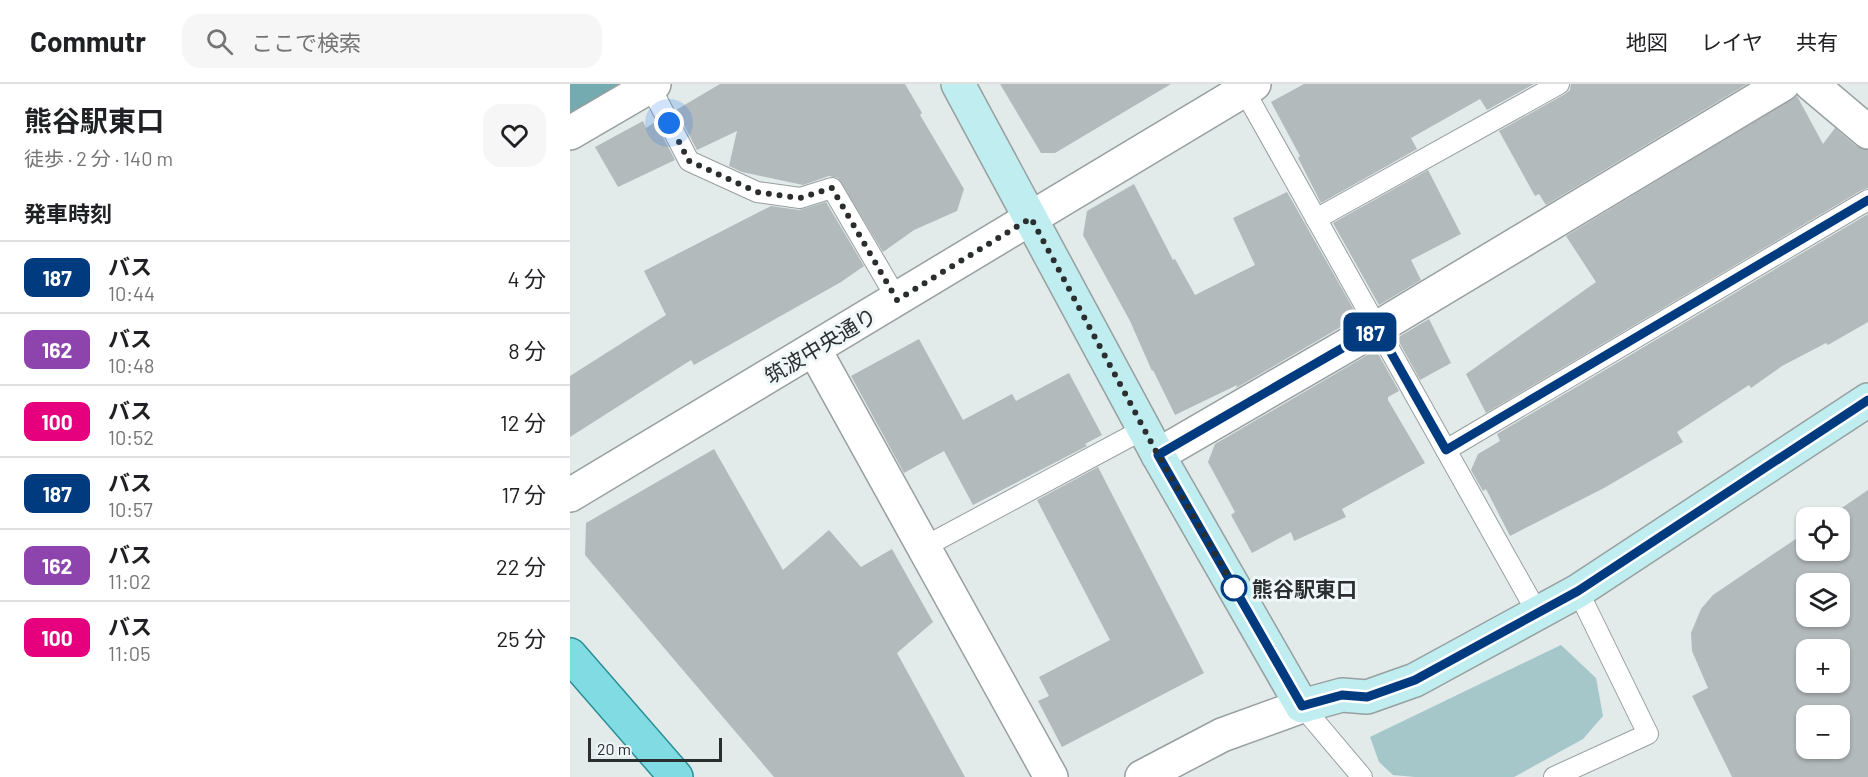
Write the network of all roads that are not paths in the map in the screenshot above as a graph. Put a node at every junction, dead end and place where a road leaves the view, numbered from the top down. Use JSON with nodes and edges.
{"nodes":[{"id":1,"x":1559,"y":84,"type":"edge"},
{"id":2,"x":1784,"y":84,"type":"edge"},
{"id":3,"x":1810,"y":84,"type":"edge"},
{"id":4,"x":652,"y":85,"type":"edge"},
{"id":5,"x":965,"y":86,"type":"edge"},
{"id":6,"x":1249,"y":87,"type":"edge"},
{"id":7,"x":1868,"y":132,"type":"edge"},
{"id":8,"x":570,"y":133,"type":"edge"},
{"id":9,"x":1868,"y":200,"type":"edge"},
{"id":10,"x":1031,"y":218,"type":"junction"},
{"id":11,"x":1316,"y":219,"type":"junction"},
{"id":12,"x":897,"y":300,"type":"junction"},
{"id":13,"x":1377,"y":328,"type":"junction"},
{"id":14,"x":814,"y":348,"type":"junction"},
{"id":15,"x":1868,"y":400,"type":"edge"},
{"id":16,"x":1151,"y":442,"type":"junction"},
{"id":17,"x":1446,"y":450,"type":"junction"},
{"id":18,"x":570,"y":495,"type":"edge"},
{"id":19,"x":924,"y":548,"type":"junction"},
{"id":20,"x":1578,"y":591,"type":"junction"},
{"id":21,"x":1538,"y":614,"type":"junction"},
{"id":22,"x":570,"y":655,"type":"edge"},
{"id":23,"x":1302,"y":706,"type":"junction"},
{"id":24,"x":676,"y":777,"type":"edge"},
{"id":25,"x":1051,"y":777,"type":"edge"},
{"id":26,"x":1142,"y":777,"type":"edge"},
{"id":27,"x":1362,"y":777,"type":"edge"},
{"id":28,"x":1554,"y":777,"type":"edge"}],
"edges":[{"from":1,"to":11,"type":"lane"},
{"from":2,"to":13,"type":"street"},
{"from":3,"to":7,"type":"street"},
{"from":4,"to":8,"type":"street"},
{"from":4,"to":12,"type":"lane"},
{"from":5,"to":10,"type":"street"},
{"from":6,"to":10,"type":"street","name":"筑波中央通り"},
{"from":6,"to":11,"type":"lane"},
{"from":9,"to":17,"type":"lane"},
{"from":10,"to":12,"type":"street","name":"筑波中央通り"},
{"from":10,"to":16,"type":"street"},
{"from":11,"to":13,"type":"lane"},
{"from":12,"to":14,"type":"street","name":"筑波中央通り"},
{"from":13,"to":16,"type":"street"},
{"from":13,"to":17,"type":"lane"},
{"from":14,"to":18,"type":"street","name":"筑波中央通り"},
{"from":14,"to":19,"type":"street"},
{"from":15,"to":20,"type":"street"},
{"from":16,"to":19,"type":"lane"},
{"from":16,"to":23,"type":"street"},
{"from":17,"to":21,"type":"lane"},
{"from":19,"to":25,"type":"street"},
{"from":20,"to":21,"type":"street"},
{"from":20,"to":28,"type":"lane"},
{"from":21,"to":23,"type":"street"},
{"from":22,"to":24,"type":"main road"},
{"from":23,"to":26,"type":"street"},
{"from":23,"to":27,"type":"lane"}]}
